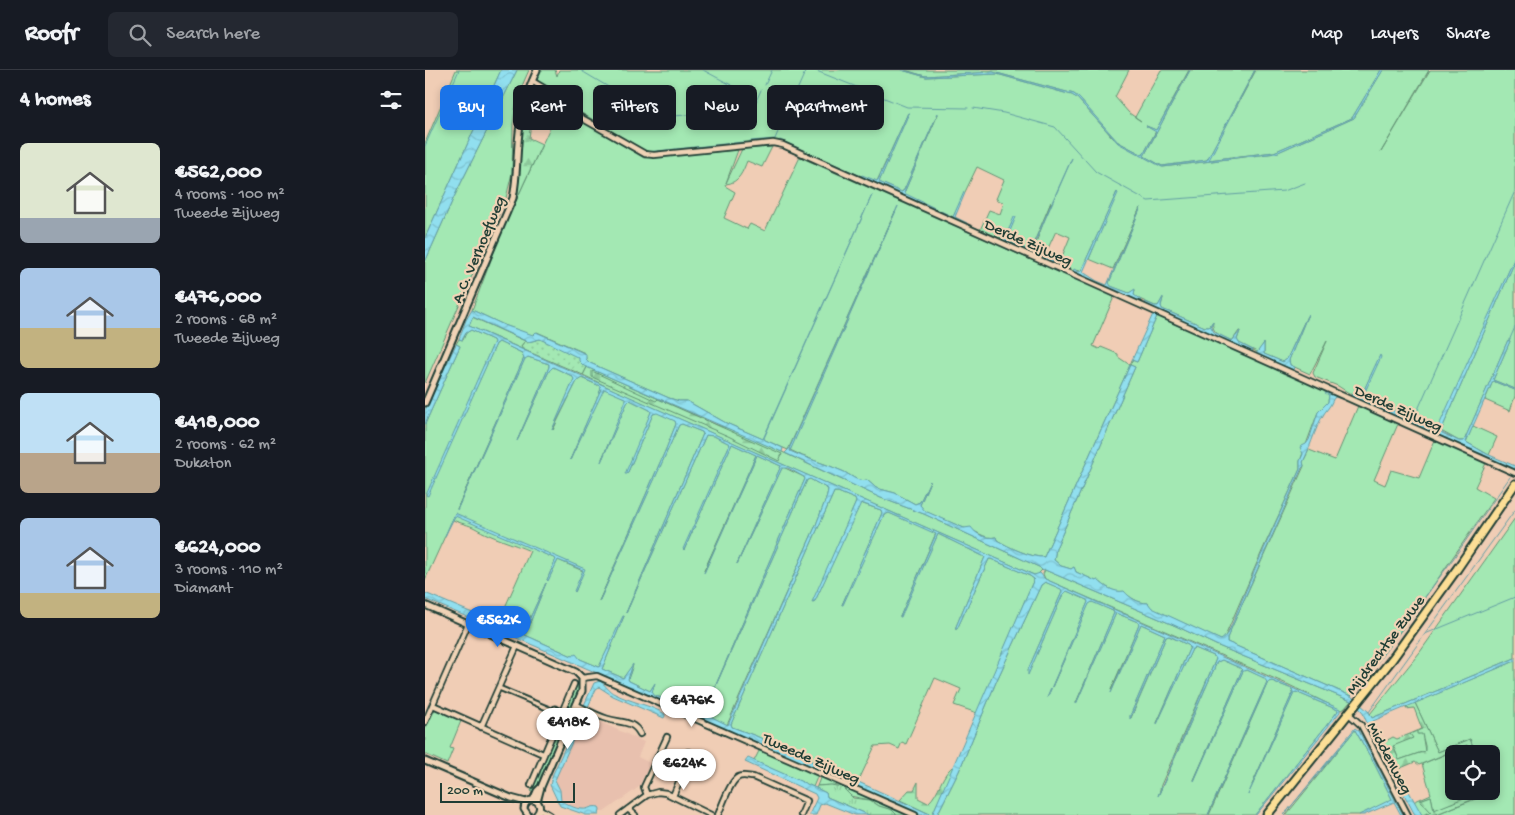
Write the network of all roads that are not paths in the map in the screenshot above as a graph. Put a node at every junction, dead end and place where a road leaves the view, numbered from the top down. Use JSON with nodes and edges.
{"nodes":[{"id":1,"x":537,"y":70,"type":"edge"},
{"id":2,"x":532,"y":81,"type":"junction"},
{"id":3,"x":425,"y":403,"type":"edge"},
{"id":4,"x":1515,"y":473,"type":"edge"},
{"id":5,"x":1515,"y":484,"type":"edge"},
{"id":6,"x":425,"y":606,"type":"edge"},
{"id":7,"x":469,"y":624,"type":"junction"},
{"id":8,"x":517,"y":646,"type":"junction"},
{"id":9,"x":582,"y":678,"type":"junction"},
{"id":10,"x":574,"y":684,"type":"dead end"},
{"id":11,"x":499,"y":688,"type":"junction"},
{"id":12,"x":433,"y":705,"type":"junction"},
{"id":13,"x":582,"y":707,"type":"junction"},
{"id":14,"x":561,"y":714,"type":"junction"},
{"id":15,"x":1349,"y":714,"type":"junction"},
{"id":16,"x":425,"y":722,"type":"edge"},
{"id":17,"x":481,"y":727,"type":"junction"},
{"id":18,"x":640,"y":734,"type":"dead end"},
{"id":19,"x":667,"y":738,"type":"dead end"},
{"id":20,"x":687,"y":752,"type":"dead end"},
{"id":21,"x":543,"y":754,"type":"junction"},
{"id":22,"x":425,"y":761,"type":"edge"},
{"id":23,"x":531,"y":786,"type":"dead end"},
{"id":24,"x":647,"y":795,"type":"junction"},
{"id":25,"x":673,"y":796,"type":"junction"},
{"id":26,"x":535,"y":801,"type":"junction"},
{"id":27,"x":525,"y":805,"type":"junction"},
{"id":28,"x":628,"y":809,"type":"junction"},
{"id":29,"x":539,"y":813,"type":"edge"},
{"id":30,"x":527,"y":815,"type":"edge"},
{"id":31,"x":549,"y":815,"type":"edge"},
{"id":32,"x":620,"y":815,"type":"edge"},
{"id":33,"x":635,"y":815,"type":"edge"},
{"id":34,"x":711,"y":815,"type":"edge"},
{"id":35,"x":718,"y":815,"type":"edge"},
{"id":36,"x":801,"y":815,"type":"edge"},
{"id":37,"x":915,"y":815,"type":"edge"},
{"id":38,"x":1267,"y":815,"type":"edge"},
{"id":39,"x":1408,"y":815,"type":"edge"}],
"edges":[{"from":1,"to":2,"type":"street","name":"A.C. Verhoefweg"},
{"from":2,"to":3,"type":"street","name":"A.C. Verhoefweg"},
{"from":2,"to":4,"type":"street","name":"Derde Zijweg"},
{"from":5,"to":15,"type":"main road","name":"Mijdrechtse Zuwe"},
{"from":6,"to":7,"type":"street","name":"Tweede Zijweg"},
{"from":7,"to":8,"type":"street","name":"Tweede Zijweg"},
{"from":7,"to":12,"type":"street"},
{"from":8,"to":9,"type":"street","name":"Tweede Zijweg"},
{"from":8,"to":11,"type":"street"},
{"from":9,"to":13,"type":"street"},
{"from":9,"to":37,"type":"street","name":"Tweede Zijweg"},
{"from":10,"to":14,"type":"street"},
{"from":11,"to":14,"type":"street"},
{"from":11,"to":17,"type":"street"},
{"from":12,"to":16,"type":"street"},
{"from":12,"to":17,"type":"street"},
{"from":13,"to":18,"type":"street"},
{"from":13,"to":26,"type":"street"},
{"from":14,"to":21,"type":"street"},
{"from":15,"to":38,"type":"main road","name":"Mijdrechtse Zuwe"},
{"from":15,"to":39,"type":"street","name":"Middenweg"},
{"from":17,"to":21,"type":"street"},
{"from":19,"to":24,"type":"street"},
{"from":20,"to":25,"type":"street"},
{"from":21,"to":23,"type":"street"},
{"from":22,"to":27,"type":"street"},
{"from":24,"to":25,"type":"street"},
{"from":24,"to":28,"type":"street"},
{"from":25,"to":34,"type":"street"},
{"from":26,"to":27,"type":"street"},
{"from":26,"to":29,"type":"street"},
{"from":27,"to":30,"type":"street"},
{"from":28,"to":32,"type":"street"},
{"from":28,"to":33,"type":"street"},
{"from":29,"to":31,"type":"street"},
{"from":35,"to":36,"type":"street"}]}
